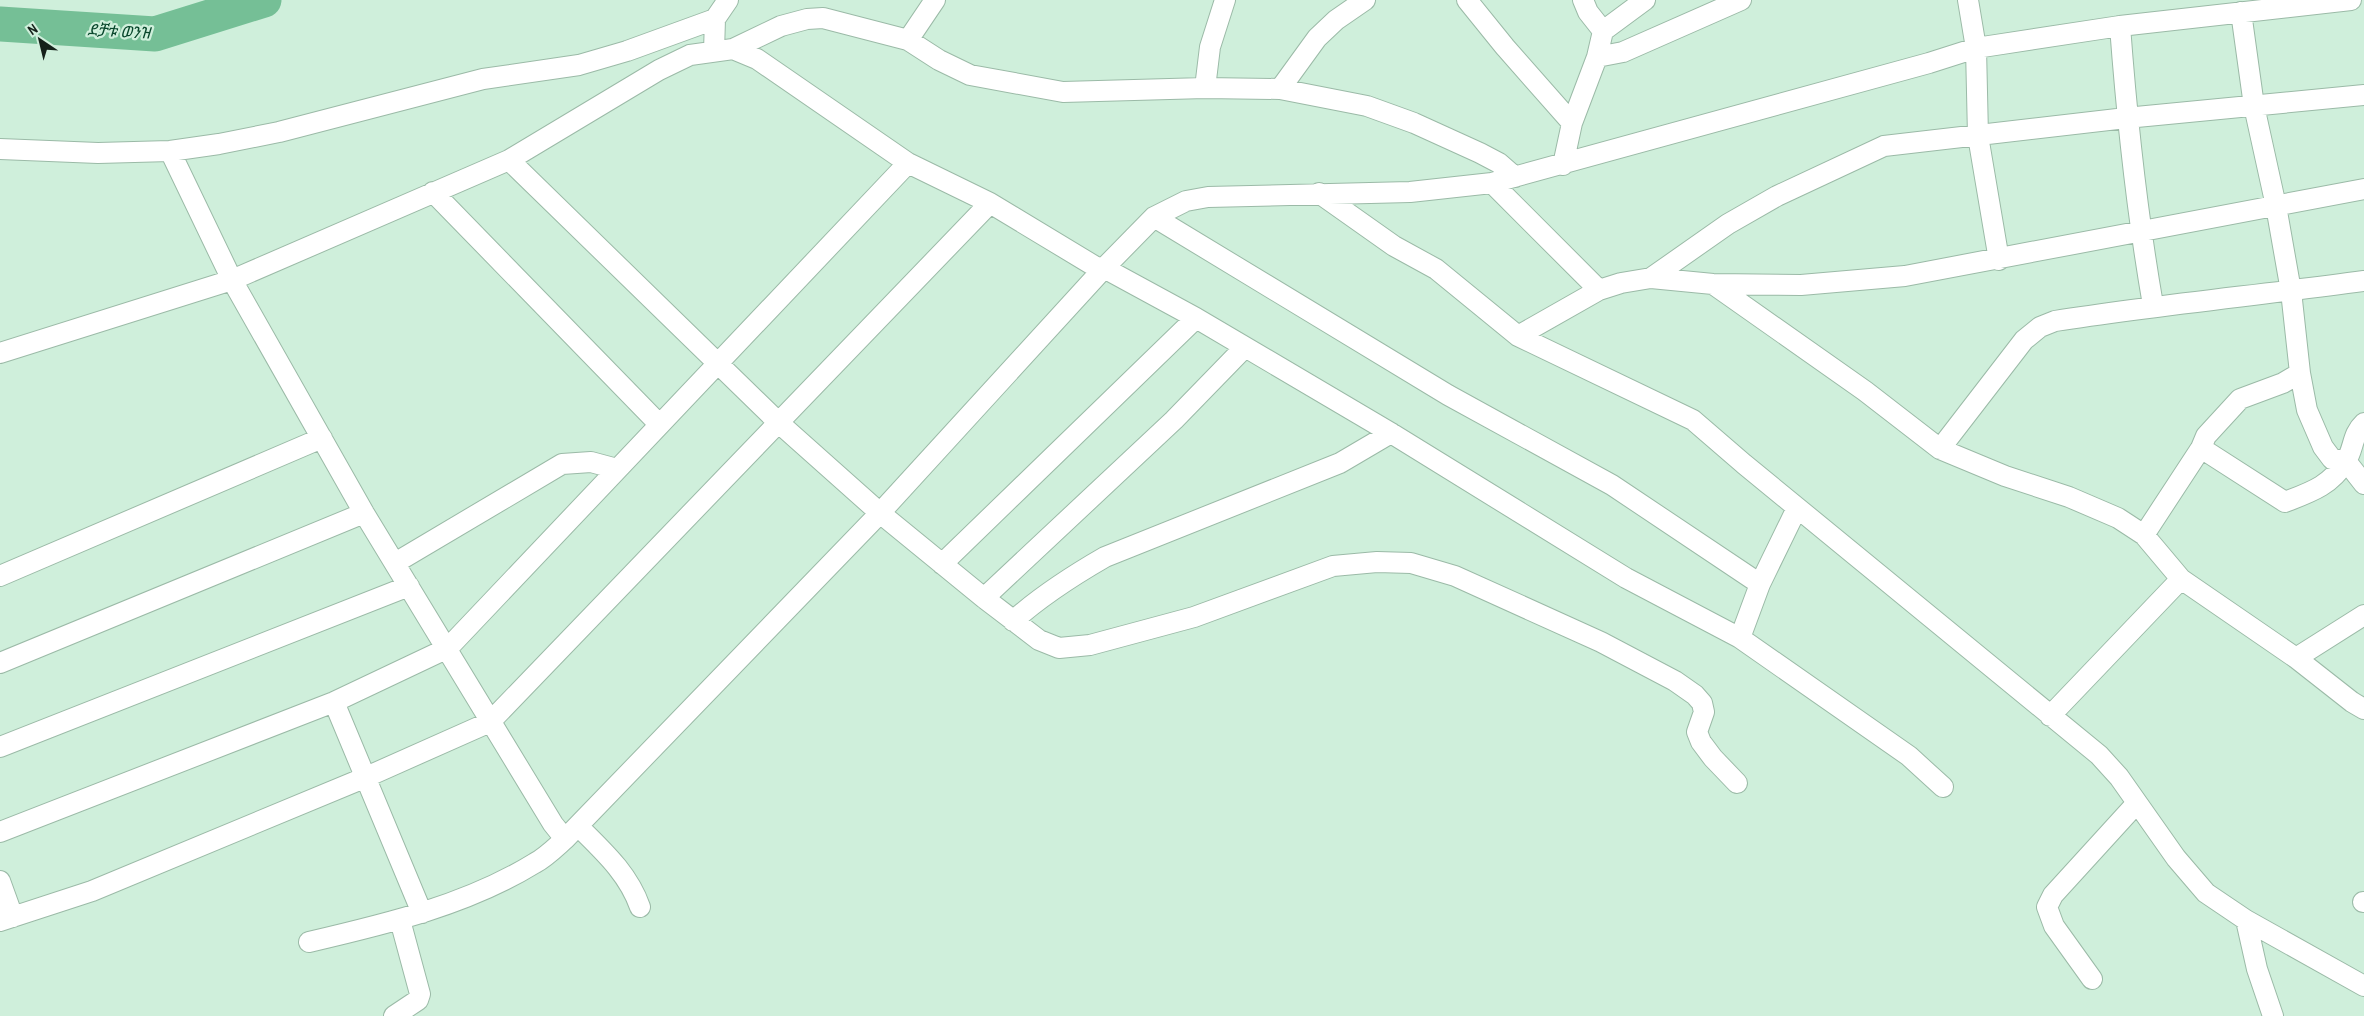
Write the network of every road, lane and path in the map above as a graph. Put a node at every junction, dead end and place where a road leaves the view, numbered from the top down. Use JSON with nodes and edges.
{"nodes":[{"id":1,"x":728,"y":0,"type":"edge"},
{"id":2,"x":935,"y":0,"type":"edge"},
{"id":3,"x":1225,"y":0,"type":"edge"},
{"id":4,"x":1365,"y":0,"type":"edge"},
{"id":5,"x":1467,"y":0,"type":"edge"},
{"id":6,"x":1584,"y":0,"type":"edge"},
{"id":7,"x":1645,"y":0,"type":"edge"},
{"id":8,"x":1741,"y":0,"type":"edge"},
{"id":9,"x":1968,"y":0,"type":"edge"},
{"id":10,"x":2351,"y":0,"type":"edge"},
{"id":11,"x":2241,"y":12,"type":"junction"},
{"id":12,"x":715,"y":19,"type":"junction"},
{"id":13,"x":2120,"y":26,"type":"junction"},
{"id":14,"x":1603,"y":31,"type":"junction"},
{"id":15,"x":908,"y":40,"type":"junction"},
{"id":16,"x":1976,"y":48,"type":"junction"},
{"id":17,"x":724,"y":50,"type":"junction"},
{"id":18,"x":1597,"y":57,"type":"junction"},
{"id":19,"x":1205,"y":88,"type":"junction"},
{"id":20,"x":1280,"y":89,"type":"junction"},
{"id":21,"x":2364,"y":95,"type":"edge"},
{"id":22,"x":2254,"y":106,"type":"junction"},
{"id":23,"x":2126,"y":118,"type":"junction"},
{"id":24,"x":1572,"y":123,"type":"junction"},
{"id":25,"x":1978,"y":136,"type":"junction"},
{"id":26,"x":0,"y":149,"type":"edge"},
{"id":27,"x":170,"y":151,"type":"junction"},
{"id":28,"x":509,"y":160,"type":"junction"},
{"id":29,"x":908,"y":164,"type":"junction"},
{"id":30,"x":1563,"y":165,"type":"junction"},
{"id":31,"x":1515,"y":178,"type":"junction"},
{"id":32,"x":1492,"y":183,"type":"junction"},
{"id":33,"x":2364,"y":189,"type":"edge"},
{"id":34,"x":433,"y":192,"type":"junction"},
{"id":35,"x":1319,"y":193,"type":"junction"},
{"id":36,"x":990,"y":203,"type":"junction"},
{"id":37,"x":2276,"y":206,"type":"junction"},
{"id":38,"x":1154,"y":218,"type":"junction"},
{"id":39,"x":2140,"y":230,"type":"junction"},
{"id":40,"x":1999,"y":260,"type":"junction"},
{"id":41,"x":1104,"y":268,"type":"junction"},
{"id":42,"x":1651,"y":278,"type":"junction"},
{"id":43,"x":232,"y":280,"type":"junction"},
{"id":44,"x":2364,"y":281,"type":"edge"},
{"id":45,"x":1713,"y":284,"type":"junction"},
{"id":46,"x":1599,"y":290,"type":"junction"},
{"id":47,"x":2291,"y":291,"type":"junction"},
{"id":48,"x":2153,"y":305,"type":"junction"},
{"id":49,"x":1196,"y":318,"type":"junction"},
{"id":50,"x":1518,"y":336,"type":"junction"},
{"id":51,"x":1245,"y":347,"type":"junction"},
{"id":52,"x":0,"y":352,"type":"edge"},
{"id":53,"x":718,"y":364,"type":"junction"},
{"id":54,"x":2300,"y":373,"type":"junction"},
{"id":55,"x":780,"y":423,"type":"junction"},
{"id":56,"x":2364,"y":423,"type":"edge"},
{"id":57,"x":659,"y":424,"type":"junction"},
{"id":58,"x":1391,"y":433,"type":"junction"},
{"id":59,"x":322,"y":438,"type":"junction"},
{"id":60,"x":2201,"y":448,"type":"junction"},
{"id":61,"x":1940,"y":449,"type":"junction"},
{"id":62,"x":2346,"y":461,"type":"junction"},
{"id":63,"x":616,"y":469,"type":"junction"},
{"id":64,"x":2364,"y":484,"type":"edge"},
{"id":65,"x":1797,"y":508,"type":"junction"},
{"id":66,"x":364,"y":513,"type":"junction"},
{"id":67,"x":880,"y":513,"type":"junction"},
{"id":68,"x":2144,"y":535,"type":"junction"},
{"id":69,"x":395,"y":563,"type":"junction"},
{"id":70,"x":942,"y":564,"type":"junction"},
{"id":71,"x":0,"y":576,"type":"edge"},
{"id":72,"x":2180,"y":578,"type":"junction"},
{"id":73,"x":1760,"y":584,"type":"junction"},
{"id":74,"x":409,"y":586,"type":"junction"},
{"id":75,"x":984,"y":598,"type":"junction"},
{"id":76,"x":2364,"y":615,"type":"edge"},
{"id":77,"x":1013,"y":621,"type":"junction"},
{"id":78,"x":1740,"y":638,"type":"junction"},
{"id":79,"x":448,"y":648,"type":"junction"},
{"id":80,"x":2296,"y":658,"type":"junction"},
{"id":81,"x":0,"y":663,"type":"edge"},
{"id":82,"x":334,"y":702,"type":"junction"},
{"id":83,"x":2364,"y":709,"type":"edge"},
{"id":84,"x":2050,"y":716,"type":"junction"},
{"id":85,"x":490,"y":722,"type":"junction"},
{"id":86,"x":0,"y":747,"type":"edge"},
{"id":87,"x":364,"y":778,"type":"junction"},
{"id":88,"x":1737,"y":783,"type":"dead end"},
{"id":89,"x":1943,"y":787,"type":"dead end"},
{"id":90,"x":2136,"y":804,"type":"junction"},
{"id":91,"x":0,"y":832,"type":"edge"},
{"id":92,"x":571,"y":832,"type":"junction"},
{"id":93,"x":0,"y":881,"type":"edge"},
{"id":94,"x":640,"y":908,"type":"dead end"},
{"id":95,"x":422,"y":913,"type":"junction"},
{"id":96,"x":6,"y":919,"type":"edge"},
{"id":97,"x":400,"y":920,"type":"junction"},
{"id":98,"x":2246,"y":920,"type":"junction"},
{"id":99,"x":309,"y":942,"type":"dead end"},
{"id":100,"x":2092,"y":979,"type":"dead end"},
{"id":101,"x":2364,"y":986,"type":"edge"},
{"id":102,"x":394,"y":1016,"type":"edge"},
{"id":103,"x":2274,"y":1016,"type":"edge"}],
"edges":[{"from":1,"to":12,"type":"street"},
{"from":2,"to":15,"type":"street"},
{"from":3,"to":19,"type":"street"},
{"from":4,"to":20,"type":"street"},
{"from":5,"to":24,"type":"street"},
{"from":6,"to":14,"type":"street"},
{"from":7,"to":14,"type":"street"},
{"from":8,"to":18,"type":"street"},
{"from":9,"to":16,"type":"street"},
{"from":10,"to":11,"type":"street"},
{"from":11,"to":13,"type":"street"},
{"from":11,"to":22,"type":"street"},
{"from":12,"to":17,"type":"street"},
{"from":12,"to":27,"type":"street"},
{"from":13,"to":16,"type":"street"},
{"from":13,"to":23,"type":"street"},
{"from":14,"to":18,"type":"street"},
{"from":15,"to":17,"type":"street"},
{"from":15,"to":19,"type":"street"},
{"from":16,"to":25,"type":"street"},
{"from":16,"to":30,"type":"street"},
{"from":17,"to":28,"type":"street"},
{"from":17,"to":29,"type":"street"},
{"from":18,"to":24,"type":"street"},
{"from":19,"to":20,"type":"street"},
{"from":20,"to":31,"type":"street"},
{"from":21,"to":22,"type":"street"},
{"from":22,"to":23,"type":"street"},
{"from":22,"to":37,"type":"street"},
{"from":23,"to":25,"type":"street"},
{"from":23,"to":39,"type":"street"},
{"from":24,"to":30,"type":"street"},
{"from":25,"to":40,"type":"street"},
{"from":25,"to":42,"type":"street"},
{"from":26,"to":27,"type":"street"},
{"from":27,"to":43,"type":"street"},
{"from":28,"to":34,"type":"street"},
{"from":28,"to":53,"type":"street"},
{"from":29,"to":36,"type":"street"},
{"from":29,"to":53,"type":"street"},
{"from":30,"to":31,"type":"street"},
{"from":31,"to":32,"type":"street"},
{"from":32,"to":35,"type":"street"},
{"from":32,"to":46,"type":"street"},
{"from":33,"to":37,"type":"street"},
{"from":34,"to":43,"type":"street"},
{"from":34,"to":57,"type":"street"},
{"from":35,"to":38,"type":"street"},
{"from":35,"to":50,"type":"street"},
{"from":36,"to":41,"type":"street"},
{"from":36,"to":55,"type":"street"},
{"from":37,"to":39,"type":"street"},
{"from":37,"to":47,"type":"street"},
{"from":38,"to":41,"type":"street"},
{"from":38,"to":73,"type":"street"},
{"from":39,"to":40,"type":"street"},
{"from":39,"to":48,"type":"street"},
{"from":40,"to":45,"type":"street"},
{"from":41,"to":49,"type":"street"},
{"from":41,"to":67,"type":"street"},
{"from":42,"to":45,"type":"street"},
{"from":42,"to":46,"type":"street"},
{"from":43,"to":52,"type":"street"},
{"from":43,"to":59,"type":"street"},
{"from":44,"to":47,"type":"street"},
{"from":45,"to":61,"type":"street"},
{"from":46,"to":50,"type":"street"},
{"from":47,"to":48,"type":"street"},
{"from":47,"to":54,"type":"street"},
{"from":48,"to":61,"type":"street"},
{"from":49,"to":51,"type":"street"},
{"from":49,"to":70,"type":"street"},
{"from":50,"to":65,"type":"street"},
{"from":51,"to":58,"type":"street"},
{"from":51,"to":75,"type":"street"},
{"from":53,"to":55,"type":"street"},
{"from":53,"to":57,"type":"street"},
{"from":54,"to":60,"type":"street"},
{"from":54,"to":62,"type":"street"},
{"from":55,"to":67,"type":"street"},
{"from":55,"to":85,"type":"street"},
{"from":56,"to":62,"type":"street"},
{"from":57,"to":63,"type":"street"},
{"from":58,"to":77,"type":"street"},
{"from":58,"to":78,"type":"street"},
{"from":59,"to":66,"type":"street"},
{"from":59,"to":71,"type":"street"},
{"from":60,"to":62,"type":"street"},
{"from":60,"to":68,"type":"street"},
{"from":61,"to":68,"type":"street"},
{"from":62,"to":64,"type":"street"},
{"from":63,"to":69,"type":"street"},
{"from":63,"to":79,"type":"street"},
{"from":65,"to":73,"type":"street"},
{"from":65,"to":84,"type":"street"},
{"from":66,"to":69,"type":"street"},
{"from":66,"to":81,"type":"street"},
{"from":67,"to":70,"type":"street"},
{"from":67,"to":92,"type":"street"},
{"from":68,"to":72,"type":"street"},
{"from":69,"to":74,"type":"street"},
{"from":70,"to":75,"type":"street"},
{"from":72,"to":80,"type":"street"},
{"from":72,"to":84,"type":"street"},
{"from":73,"to":78,"type":"street"},
{"from":74,"to":79,"type":"street"},
{"from":74,"to":86,"type":"street"},
{"from":75,"to":77,"type":"street"},
{"from":76,"to":80,"type":"street"},
{"from":77,"to":88,"type":"street"},
{"from":78,"to":89,"type":"street"},
{"from":79,"to":82,"type":"street"},
{"from":79,"to":85,"type":"street"},
{"from":80,"to":83,"type":"street"},
{"from":82,"to":87,"type":"street"},
{"from":82,"to":91,"type":"street"},
{"from":84,"to":90,"type":"street"},
{"from":85,"to":87,"type":"street"},
{"from":85,"to":92,"type":"street"},
{"from":87,"to":95,"type":"street"},
{"from":87,"to":96,"type":"street"},
{"from":90,"to":98,"type":"street"},
{"from":90,"to":100,"type":"street"},
{"from":92,"to":94,"type":"street"},
{"from":92,"to":95,"type":"street"},
{"from":93,"to":96,"type":"street"},
{"from":95,"to":97,"type":"street"},
{"from":97,"to":99,"type":"street"},
{"from":97,"to":102,"type":"street"},
{"from":98,"to":101,"type":"street"},
{"from":98,"to":103,"type":"street"}]}
